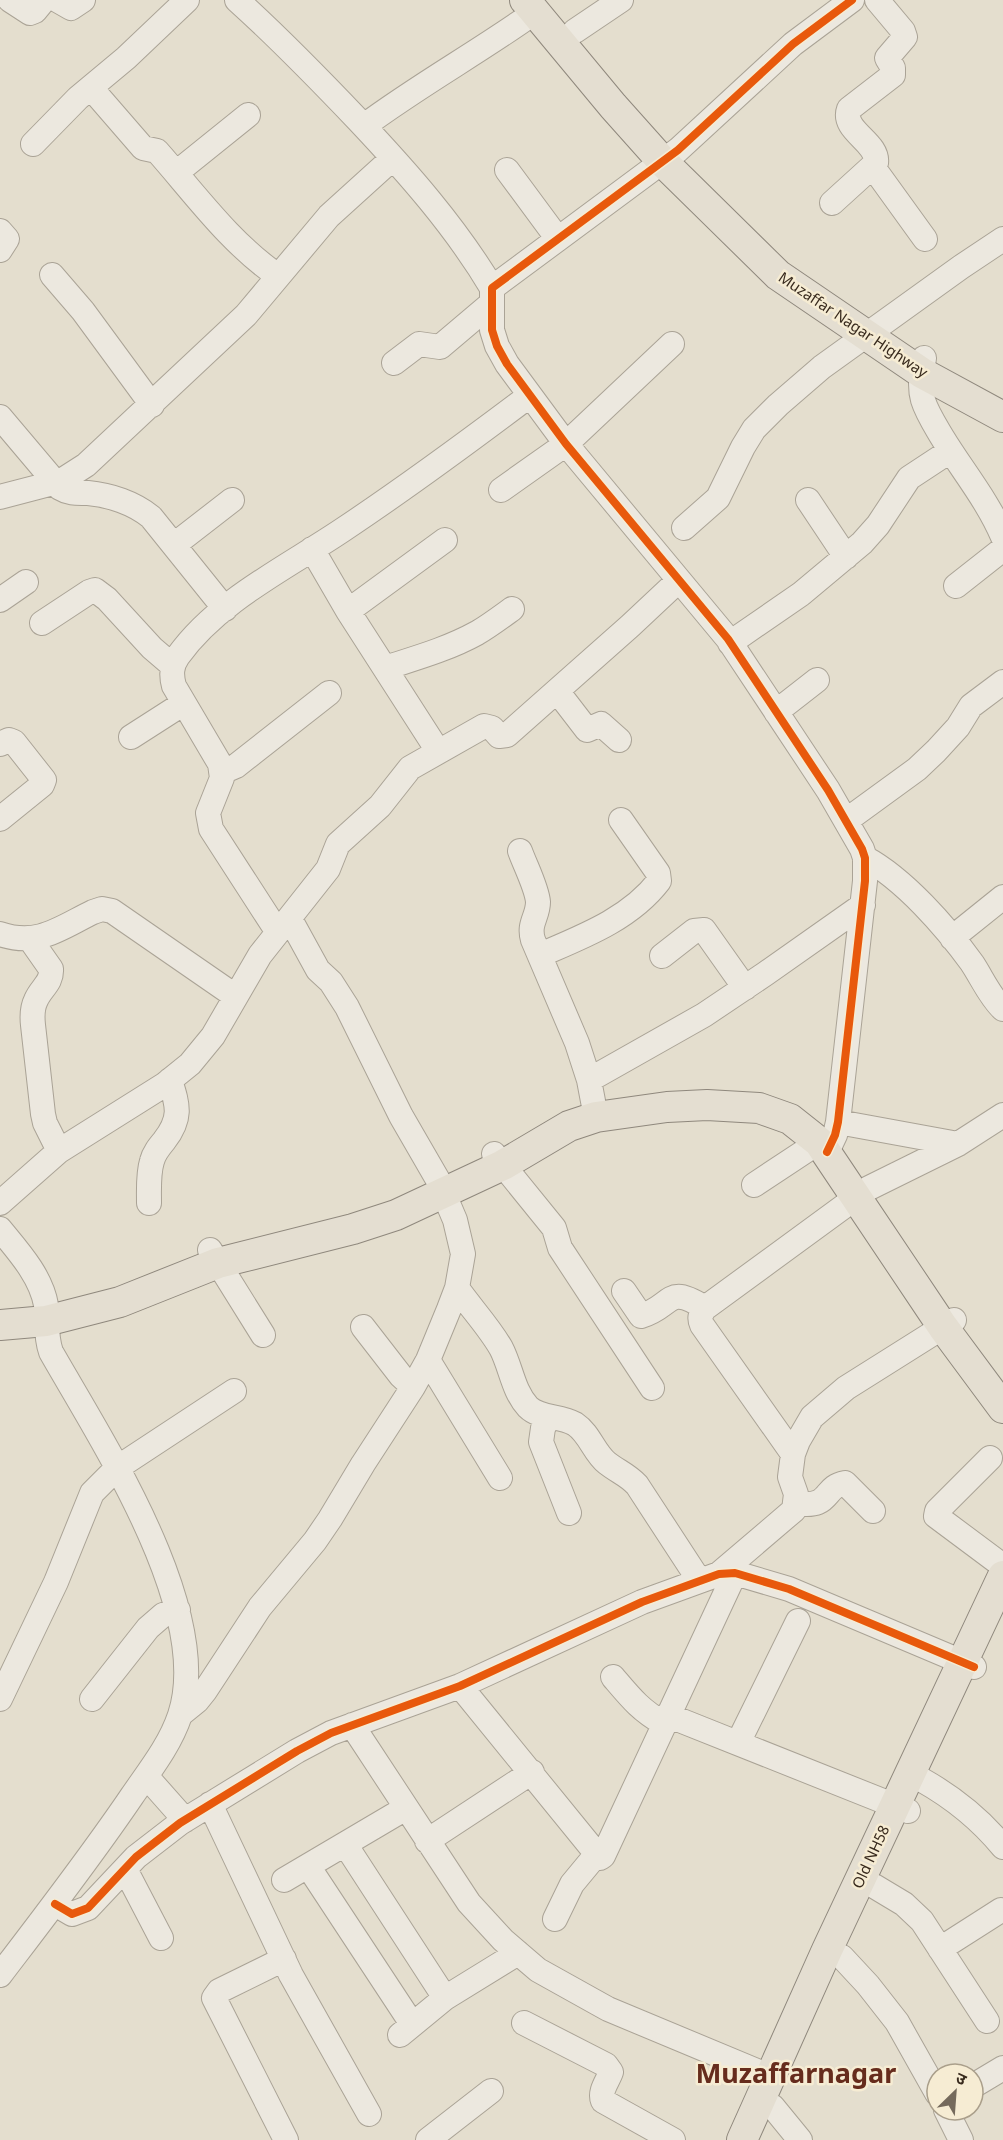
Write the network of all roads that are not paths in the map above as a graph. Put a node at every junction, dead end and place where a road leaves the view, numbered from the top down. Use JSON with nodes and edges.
{"nodes":[{"id":1,"x":10,"y":0,"type":"edge"},
{"id":2,"x":44,"y":0,"type":"edge"},
{"id":3,"x":57,"y":0,"type":"edge"},
{"id":4,"x":83,"y":0,"type":"edge"},
{"id":5,"x":187,"y":0,"type":"edge"},
{"id":6,"x":237,"y":0,"type":"edge"},
{"id":7,"x":621,"y":0,"type":"edge"},
{"id":8,"x":852,"y":0,"type":"edge"},
{"id":9,"x":877,"y":0,"type":"edge"},
{"id":10,"x":537,"y":4,"type":"edge"},
{"id":11,"x":575,"y":31,"type":"junction"},
{"id":12,"x":91,"y":88,"type":"junction"},
{"id":13,"x":248,"y":115,"type":"dead end"},
{"id":14,"x":364,"y":126,"type":"junction"},
{"id":15,"x":33,"y":144,"type":"dead end"},
{"id":16,"x":671,"y":156,"type":"junction"},
{"id":17,"x":393,"y":158,"type":"junction"},
{"id":18,"x":873,"y":167,"type":"junction"},
{"id":19,"x":507,"y":170,"type":"dead end"},
{"id":20,"x":176,"y":173,"type":"junction"},
{"id":21,"x":832,"y":203,"type":"dead end"},
{"id":22,"x":0,"y":231,"type":"edge"},
{"id":23,"x":558,"y":239,"type":"junction"},
{"id":24,"x":925,"y":239,"type":"dead end"},
{"id":25,"x":1003,"y":239,"type":"edge"},
{"id":26,"x":0,"y":250,"type":"edge"},
{"id":27,"x":52,"y":275,"type":"dead end"},
{"id":28,"x":278,"y":276,"type":"junction"},
{"id":29,"x":492,"y":295,"type":"junction"},
{"id":30,"x":874,"y":331,"type":"junction"},
{"id":31,"x":672,"y":344,"type":"dead end"},
{"id":32,"x":394,"y":363,"type":"dead end"},
{"id":33,"x":923,"y":364,"type":"junction"},
{"id":34,"x":529,"y":396,"type":"junction"},
{"id":35,"x":1003,"y":401,"type":"edge"},
{"id":36,"x":152,"y":405,"type":"junction"},
{"id":37,"x":0,"y":417,"type":"edge"},
{"id":38,"x":1003,"y":417,"type":"edge"},
{"id":39,"x":566,"y":444,"type":"junction"},
{"id":40,"x":950,"y":451,"type":"junction"},
{"id":41,"x":55,"y":483,"type":"junction"},
{"id":42,"x":501,"y":490,"type":"dead end"},
{"id":43,"x":0,"y":497,"type":"edge"},
{"id":44,"x":232,"y":500,"type":"dead end"},
{"id":45,"x":808,"y":500,"type":"dead end"},
{"id":46,"x":684,"y":528,"type":"dead end"},
{"id":47,"x":1003,"y":537,"type":"edge"},
{"id":48,"x":445,"y":540,"type":"dead end"},
{"id":49,"x":174,"y":545,"type":"junction"},
{"id":50,"x":312,"y":549,"type":"junction"},
{"id":51,"x":1003,"y":549,"type":"edge"},
{"id":52,"x":846,"y":557,"type":"junction"},
{"id":53,"x":678,"y":581,"type":"junction"},
{"id":54,"x":26,"y":582,"type":"dead end"},
{"id":55,"x":956,"y":586,"type":"dead end"},
{"id":56,"x":0,"y":600,"type":"edge"},
{"id":57,"x":225,"y":609,"type":"junction"},
{"id":58,"x":512,"y":609,"type":"dead end"},
{"id":59,"x":348,"y":611,"type":"junction"},
{"id":60,"x":42,"y":623,"type":"dead end"},
{"id":61,"x":730,"y":643,"type":"junction"},
{"id":62,"x":173,"y":666,"type":"junction"},
{"id":63,"x":385,"y":669,"type":"junction"},
{"id":64,"x":816,"y":680,"type":"dead end"},
{"id":65,"x":1003,"y":682,"type":"edge"},
{"id":66,"x":557,"y":692,"type":"junction"},
{"id":67,"x":329,"y":693,"type":"dead end"},
{"id":68,"x":184,"y":703,"type":"junction"},
{"id":69,"x":776,"y":712,"type":"junction"},
{"id":70,"x":131,"y":737,"type":"dead end"},
{"id":71,"x":619,"y":740,"type":"dead end"},
{"id":72,"x":0,"y":744,"type":"edge"},
{"id":73,"x":438,"y":751,"type":"junction"},
{"id":74,"x":222,"y":772,"type":"junction"},
{"id":75,"x":0,"y":819,"type":"edge"},
{"id":76,"x":621,"y":820,"type":"dead end"},
{"id":77,"x":847,"y":820,"type":"junction"},
{"id":78,"x":520,"y":851,"type":"dead end"},
{"id":79,"x":865,"y":858,"type":"junction"},
{"id":80,"x":1003,"y":897,"type":"edge"},
{"id":81,"x":862,"y":905,"type":"junction"},
{"id":82,"x":284,"y":925,"type":"junction"},
{"id":83,"x":0,"y":934,"type":"edge"},
{"id":84,"x":952,"y":938,"type":"junction"},
{"id":85,"x":30,"y":939,"type":"junction"},
{"id":86,"x":540,"y":955,"type":"junction"},
{"id":87,"x":662,"y":956,"type":"dead end"},
{"id":88,"x":745,"y":988,"type":"junction"},
{"id":89,"x":235,"y":996,"type":"junction"},
{"id":90,"x":1003,"y":1010,"type":"edge"},
{"id":91,"x":170,"y":1080,"type":"junction"},
{"id":92,"x":593,"y":1101,"type":"junction"},
{"id":93,"x":1003,"y":1115,"type":"edge"},
{"id":94,"x":830,"y":1138,"type":"junction"},
{"id":95,"x":958,"y":1144,"type":"junction"},
{"id":96,"x":59,"y":1151,"type":"junction"},
{"id":97,"x":498,"y":1160,"type":"junction"},
{"id":98,"x":754,"y":1185,"type":"dead end"},
{"id":99,"x":441,"y":1187,"type":"junction"},
{"id":100,"x":863,"y":1193,"type":"junction"},
{"id":101,"x":0,"y":1203,"type":"edge"},
{"id":102,"x":149,"y":1203,"type":"dead end"},
{"id":103,"x":0,"y":1229,"type":"edge"},
{"id":104,"x":214,"y":1256,"type":"junction"},
{"id":105,"x":457,"y":1288,"type":"junction"},
{"id":106,"x":624,"y":1291,"type":"dead end"},
{"id":107,"x":705,"y":1308,"type":"junction"},
{"id":108,"x":46,"y":1314,"type":"junction"},
{"id":109,"x":0,"y":1316,"type":"edge"},
{"id":110,"x":949,"y":1323,"type":"junction"},
{"id":111,"x":0,"y":1324,"type":"edge"},
{"id":112,"x":363,"y":1327,"type":"dead end"},
{"id":113,"x":262,"y":1335,"type":"dead end"},
{"id":114,"x":428,"y":1360,"type":"junction"},
{"id":115,"x":1003,"y":1384,"type":"edge"},
{"id":116,"x":413,"y":1387,"type":"junction"},
{"id":117,"x":652,"y":1388,"type":"dead end"},
{"id":118,"x":234,"y":1390,"type":"dead end"},
{"id":119,"x":1003,"y":1408,"type":"edge"},
{"id":120,"x":549,"y":1417,"type":"junction"},
{"id":121,"x":793,"y":1454,"type":"junction"},
{"id":122,"x":990,"y":1458,"type":"dead end"},
{"id":123,"x":117,"y":1468,"type":"junction"},
{"id":124,"x":500,"y":1478,"type":"dead end"},
{"id":125,"x":796,"y":1503,"type":"junction"},
{"id":126,"x":873,"y":1511,"type":"dead end"},
{"id":127,"x":568,"y":1513,"type":"dead end"},
{"id":128,"x":1003,"y":1566,"type":"edge"},
{"id":129,"x":718,"y":1576,"type":"junction"},
{"id":130,"x":1003,"y":1576,"type":"edge"},
{"id":131,"x":1003,"y":1608,"type":"edge"},
{"id":132,"x":178,"y":1610,"type":"junction"},
{"id":133,"x":798,"y":1621,"type":"dead end"},
{"id":134,"x":968,"y":1664,"type":"junction"},
{"id":135,"x":613,"y":1677,"type":"dead end"},
{"id":136,"x":460,"y":1686,"type":"junction"},
{"id":137,"x":0,"y":1699,"type":"edge"},
{"id":138,"x":92,"y":1699,"type":"dead end"},
{"id":139,"x":181,"y":1714,"type":"junction"},
{"id":140,"x":665,"y":1719,"type":"junction"},
{"id":141,"x":352,"y":1725,"type":"junction"},
{"id":142,"x":738,"y":1743,"type":"junction"},
{"id":143,"x":532,"y":1772,"type":"junction"},
{"id":144,"x":146,"y":1776,"type":"junction"},
{"id":145,"x":922,"y":1780,"type":"junction"},
{"id":146,"x":210,"y":1804,"type":"junction"},
{"id":147,"x":406,"y":1808,"type":"junction"},
{"id":148,"x":901,"y":1809,"type":"junction"},
{"id":149,"x":185,"y":1820,"type":"junction"},
{"id":150,"x":427,"y":1841,"type":"junction"},
{"id":151,"x":345,"y":1844,"type":"junction"},
{"id":152,"x":1003,"y":1847,"type":"edge"},
{"id":153,"x":596,"y":1855,"type":"junction"},
{"id":154,"x":308,"y":1866,"type":"junction"},
{"id":155,"x":125,"y":1869,"type":"junction"},
{"id":156,"x":284,"y":1880,"type":"dead end"},
{"id":157,"x":874,"y":1886,"type":"junction"},
{"id":158,"x":55,"y":1904,"type":"junction"},
{"id":159,"x":1001,"y":1910,"type":"dead end"},
{"id":160,"x":555,"y":1919,"type":"dead end"},
{"id":161,"x":161,"y":1938,"type":"dead end"},
{"id":162,"x":940,"y":1949,"type":"junction"},
{"id":163,"x":518,"y":1953,"type":"junction"},
{"id":164,"x":842,"y":1957,"type":"junction"},
{"id":165,"x":284,"y":1959,"type":"junction"},
{"id":166,"x":0,"y":1975,"type":"edge"},
{"id":167,"x":445,"y":1998,"type":"junction"},
{"id":168,"x":987,"y":2020,"type":"dead end"},
{"id":169,"x":524,"y":2023,"type":"dead end"},
{"id":170,"x":1003,"y":2068,"type":"edge"},
{"id":171,"x":925,"y":2072,"type":"edge"},
{"id":172,"x":771,"y":2077,"type":"junction"},
{"id":173,"x":985,"y":2079,"type":"edge"},
{"id":174,"x":491,"y":2091,"type":"dead end"},
{"id":175,"x":773,"y":2107,"type":"junction"},
{"id":176,"x":369,"y":2114,"type":"dead end"},
{"id":177,"x":952,"y":2122,"type":"edge"},
{"id":178,"x":286,"y":2140,"type":"edge"},
{"id":179,"x":429,"y":2140,"type":"edge"},
{"id":180,"x":673,"y":2140,"type":"edge"},
{"id":181,"x":742,"y":2140,"type":"edge"},
{"id":182,"x":757,"y":2140,"type":"edge"},
{"id":183,"x":800,"y":2140,"type":"edge"},
{"id":184,"x":961,"y":2140,"type":"edge"}],
"edges":[{"from":1,"to":2,"type":"street"},
{"from":3,"to":4,"type":"street"},
{"from":5,"to":12,"type":"street"},
{"from":6,"to":14,"type":"street"},
{"from":7,"to":11,"type":"street"},
{"from":8,"to":16,"type":"street"},
{"from":9,"to":18,"type":"street"},
{"from":10,"to":11,"type":"main road","name":"Muzaffar Nagar Highway"},
{"from":10,"to":14,"type":"street"},
{"from":10,"to":16,"type":"main road","name":"Muzaffar Nagar Highway"},
{"from":11,"to":16,"type":"main road","name":"Muzaffar Nagar Highway"},
{"from":12,"to":15,"type":"street"},
{"from":12,"to":20,"type":"street"},
{"from":13,"to":20,"type":"street"},
{"from":14,"to":17,"type":"street"},
{"from":16,"to":23,"type":"street"},
{"from":16,"to":30,"type":"main road","name":"Muzaffar Nagar Highway"},
{"from":17,"to":28,"type":"street"},
{"from":17,"to":29,"type":"street"},
{"from":18,"to":21,"type":"street"},
{"from":18,"to":24,"type":"street"},
{"from":19,"to":23,"type":"street"},
{"from":20,"to":28,"type":"street"},
{"from":22,"to":26,"type":"street"},
{"from":23,"to":29,"type":"street"},
{"from":25,"to":30,"type":"street"},
{"from":27,"to":36,"type":"street"},
{"from":28,"to":36,"type":"street"},
{"from":29,"to":32,"type":"street"},
{"from":29,"to":34,"type":"street"},
{"from":30,"to":33,"type":"main road","name":"Muzaffar Nagar Highway"},
{"from":30,"to":46,"type":"street"},
{"from":31,"to":39,"type":"street"},
{"from":33,"to":35,"type":"main road","name":"Muzaffar Nagar Highway"},
{"from":33,"to":38,"type":"main road","name":"Muzaffar Nagar Highway"},
{"from":33,"to":40,"type":"street"},
{"from":34,"to":39,"type":"street"},
{"from":34,"to":50,"type":"street"},
{"from":36,"to":41,"type":"street"},
{"from":37,"to":41,"type":"street"},
{"from":39,"to":42,"type":"street"},
{"from":39,"to":53,"type":"street"},
{"from":40,"to":47,"type":"street"},
{"from":40,"to":52,"type":"street"},
{"from":41,"to":43,"type":"street"},
{"from":41,"to":49,"type":"street"},
{"from":44,"to":49,"type":"street"},
{"from":45,"to":52,"type":"street"},
{"from":48,"to":59,"type":"street"},
{"from":49,"to":57,"type":"street"},
{"from":50,"to":57,"type":"street"},
{"from":50,"to":59,"type":"street"},
{"from":51,"to":55,"type":"street"},
{"from":52,"to":61,"type":"street"},
{"from":53,"to":61,"type":"street"},
{"from":53,"to":66,"type":"street"},
{"from":54,"to":56,"type":"street"},
{"from":57,"to":62,"type":"street"},
{"from":58,"to":63,"type":"street"},
{"from":59,"to":63,"type":"street"},
{"from":60,"to":62,"type":"street"},
{"from":61,"to":69,"type":"street"},
{"from":62,"to":68,"type":"street"},
{"from":63,"to":73,"type":"street"},
{"from":64,"to":69,"type":"street"},
{"from":65,"to":77,"type":"street"},
{"from":66,"to":71,"type":"street"},
{"from":66,"to":73,"type":"street"},
{"from":67,"to":74,"type":"street"},
{"from":68,"to":70,"type":"street"},
{"from":68,"to":74,"type":"street"},
{"from":69,"to":77,"type":"street"},
{"from":72,"to":75,"type":"street"},
{"from":73,"to":82,"type":"street"},
{"from":74,"to":82,"type":"street"},
{"from":76,"to":86,"type":"street"},
{"from":77,"to":79,"type":"street"},
{"from":78,"to":86,"type":"street"},
{"from":79,"to":81,"type":"street"},
{"from":79,"to":84,"type":"street"},
{"from":80,"to":84,"type":"street"},
{"from":81,"to":88,"type":"street"},
{"from":81,"to":94,"type":"street"},
{"from":82,"to":89,"type":"street"},
{"from":82,"to":99,"type":"street"},
{"from":83,"to":85,"type":"street"},
{"from":84,"to":90,"type":"street"},
{"from":85,"to":89,"type":"street"},
{"from":85,"to":96,"type":"street"},
{"from":86,"to":92,"type":"street"},
{"from":87,"to":88,"type":"street"},
{"from":88,"to":92,"type":"street"},
{"from":89,"to":91,"type":"street"},
{"from":91,"to":96,"type":"street"},
{"from":91,"to":102,"type":"street"},
{"from":92,"to":94,"type":"main road"},
{"from":92,"to":97,"type":"main road"},
{"from":93,"to":95,"type":"street"},
{"from":94,"to":95,"type":"street"},
{"from":94,"to":98,"type":"street"},
{"from":94,"to":100,"type":"main road"},
{"from":95,"to":100,"type":"street"},
{"from":96,"to":101,"type":"street"},
{"from":97,"to":99,"type":"main road"},
{"from":97,"to":117,"type":"street"},
{"from":99,"to":104,"type":"main road"},
{"from":99,"to":105,"type":"street"},
{"from":100,"to":107,"type":"street"},
{"from":100,"to":110,"type":"main road"},
{"from":103,"to":108,"type":"street"},
{"from":104,"to":108,"type":"main road"},
{"from":104,"to":113,"type":"street"},
{"from":105,"to":114,"type":"street"},
{"from":105,"to":120,"type":"street"},
{"from":106,"to":107,"type":"street"},
{"from":107,"to":121,"type":"street"},
{"from":108,"to":109,"type":"main road"},
{"from":108,"to":111,"type":"main road"},
{"from":108,"to":123,"type":"street"},
{"from":110,"to":115,"type":"main road"},
{"from":110,"to":119,"type":"main road"},
{"from":110,"to":121,"type":"street"},
{"from":112,"to":116,"type":"street"},
{"from":114,"to":116,"type":"street"},
{"from":114,"to":124,"type":"street"},
{"from":116,"to":139,"type":"street"},
{"from":118,"to":123,"type":"street"},
{"from":120,"to":127,"type":"street"},
{"from":120,"to":129,"type":"street"},
{"from":121,"to":125,"type":"street"},
{"from":122,"to":128,"type":"street"},
{"from":123,"to":132,"type":"street"},
{"from":123,"to":137,"type":"street"},
{"from":125,"to":126,"type":"street"},
{"from":125,"to":129,"type":"street"},
{"from":129,"to":134,"type":"street"},
{"from":129,"to":136,"type":"street"},
{"from":129,"to":140,"type":"street"},
{"from":130,"to":134,"type":"main road","name":"Old NH58"},
{"from":131,"to":134,"type":"main road","name":"Old NH58"},
{"from":132,"to":138,"type":"street"},
{"from":132,"to":139,"type":"street"},
{"from":133,"to":142,"type":"street"},
{"from":134,"to":145,"type":"main road","name":"Old NH58"},
{"from":134,"to":148,"type":"main road","name":"Old NH58"},
{"from":135,"to":140,"type":"street"},
{"from":136,"to":141,"type":"street"},
{"from":136,"to":143,"type":"street"},
{"from":139,"to":144,"type":"street"},
{"from":140,"to":142,"type":"street"},
{"from":140,"to":153,"type":"street"},
{"from":141,"to":146,"type":"street"},
{"from":141,"to":147,"type":"street"},
{"from":142,"to":148,"type":"street"},
{"from":143,"to":150,"type":"street"},
{"from":143,"to":153,"type":"street"},
{"from":144,"to":149,"type":"street"},
{"from":144,"to":158,"type":"street"},
{"from":145,"to":148,"type":"main road","name":"Old NH58"},
{"from":145,"to":152,"type":"street"},
{"from":146,"to":149,"type":"street"},
{"from":146,"to":165,"type":"street"},
{"from":147,"to":150,"type":"street"},
{"from":147,"to":151,"type":"street"},
{"from":148,"to":157,"type":"main road","name":"Old NH58"},
{"from":148,"to":172,"type":"main road","name":"Old NH58"},
{"from":149,"to":155,"type":"street"},
{"from":150,"to":163,"type":"street"},
{"from":151,"to":154,"type":"street"},
{"from":151,"to":167,"type":"street"},
{"from":153,"to":160,"type":"street"},
{"from":154,"to":156,"type":"street"},
{"from":154,"to":167,"type":"street"},
{"from":155,"to":158,"type":"street"},
{"from":155,"to":161,"type":"street"},
{"from":157,"to":162,"type":"street"},
{"from":157,"to":164,"type":"main road","name":"Old NH58"},
{"from":158,"to":166,"type":"street"},
{"from":159,"to":162,"type":"street"},
{"from":162,"to":168,"type":"street"},
{"from":163,"to":167,"type":"street"},
{"from":163,"to":172,"type":"street"},
{"from":164,"to":171,"type":"street"},
{"from":164,"to":175,"type":"main road","name":"Old NH58"},
{"from":165,"to":176,"type":"street"},
{"from":165,"to":178,"type":"street"},
{"from":169,"to":180,"type":"street"},
{"from":170,"to":173,"type":"street"},
{"from":172,"to":181,"type":"main road","name":"Old NH58"},
{"from":174,"to":179,"type":"street"},
{"from":175,"to":182,"type":"main road","name":"Old NH58"},
{"from":175,"to":183,"type":"street"},
{"from":177,"to":184,"type":"street"}]}
